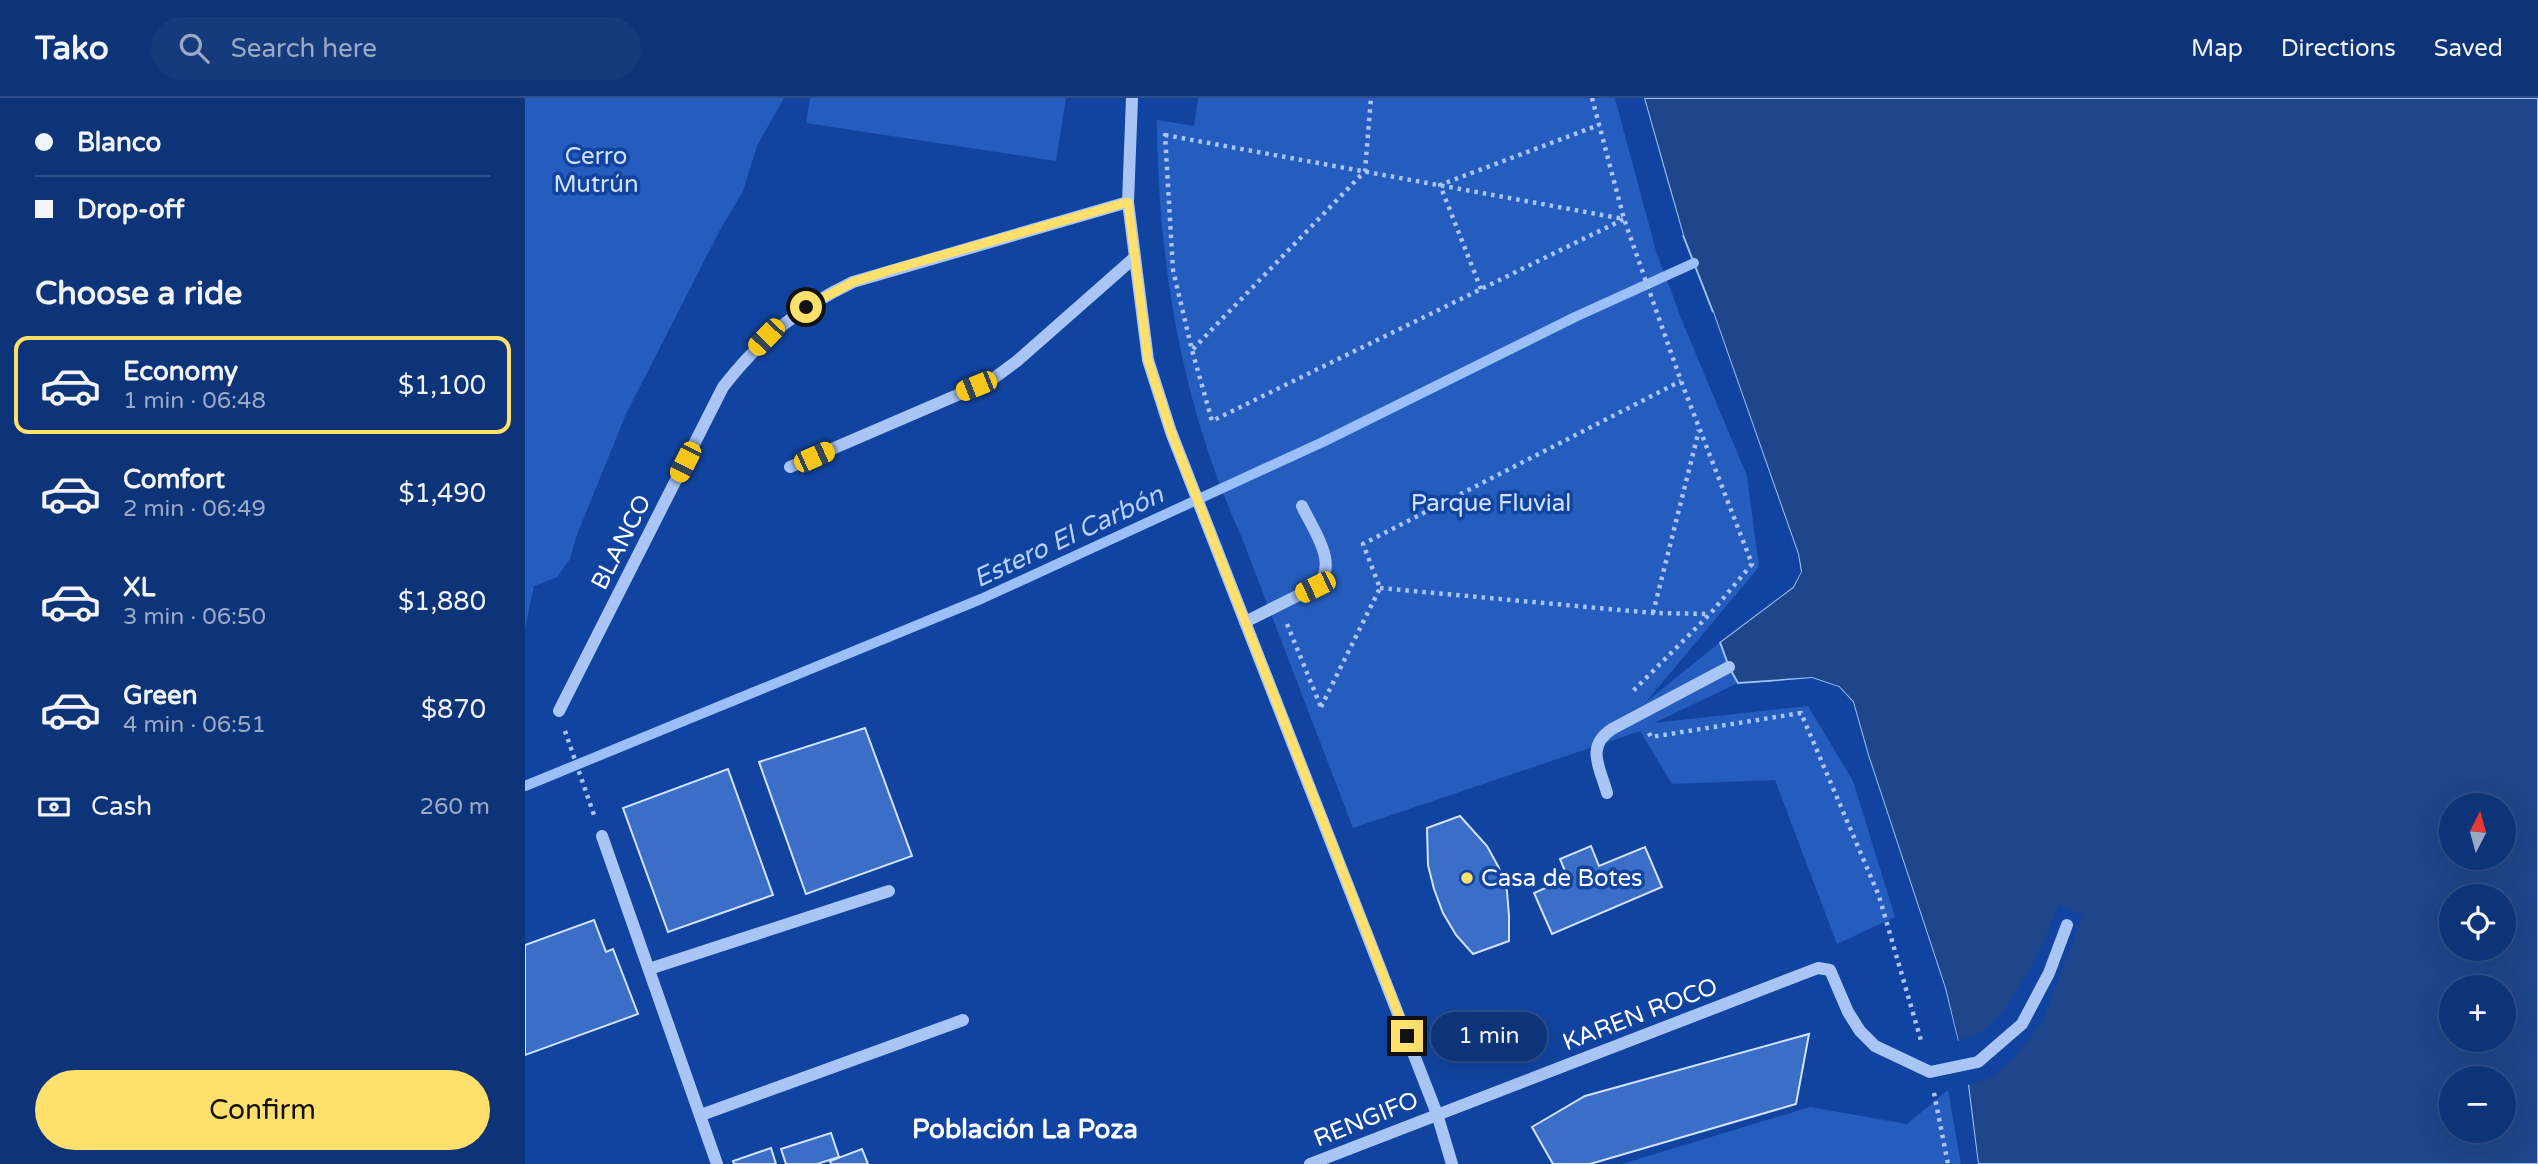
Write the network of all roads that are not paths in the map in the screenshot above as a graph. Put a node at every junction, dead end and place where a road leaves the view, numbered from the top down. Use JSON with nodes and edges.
{"nodes":[{"id":1,"x":1132,"y":98,"type":"edge"},
{"id":2,"x":1128,"y":202,"type":"junction"},
{"id":3,"x":1134,"y":258,"type":"junction"},
{"id":4,"x":790,"y":467,"type":"dead end"},
{"id":5,"x":1302,"y":506,"type":"dead end"},
{"id":6,"x":1245,"y":622,"type":"junction"},
{"id":7,"x":1729,"y":667,"type":"dead end"},
{"id":8,"x":559,"y":711,"type":"road end"},
{"id":9,"x":1607,"y":793,"type":"dead end"},
{"id":10,"x":602,"y":835,"type":"road end"},
{"id":11,"x":889,"y":891,"type":"dead end"},
{"id":12,"x":2067,"y":925,"type":"dead end"},
{"id":13,"x":649,"y":969,"type":"junction"},
{"id":14,"x":963,"y":1020,"type":"dead end"},
{"id":15,"x":1437,"y":1114,"type":"junction"},
{"id":16,"x":701,"y":1115,"type":"junction"},
{"id":17,"x":717,"y":1164,"type":"edge"},
{"id":18,"x":1310,"y":1164,"type":"edge"},
{"id":19,"x":1452,"y":1164,"type":"edge"}],
"edges":[{"from":1,"to":2,"type":"street"},
{"from":2,"to":3,"type":"street"},
{"from":2,"to":8,"type":"street","name":"BLANCO"},
{"from":3,"to":4,"type":"street"},
{"from":3,"to":6,"type":"street"},
{"from":5,"to":6,"type":"street"},
{"from":6,"to":15,"type":"street"},
{"from":7,"to":9,"type":"street"},
{"from":10,"to":13,"type":"street"},
{"from":11,"to":13,"type":"street"},
{"from":12,"to":15,"type":"street","name":"KAREN ROCO"},
{"from":13,"to":16,"type":"street"},
{"from":14,"to":16,"type":"street"},
{"from":15,"to":18,"type":"street","name":"RENGIFO"},
{"from":15,"to":19,"type":"street"},
{"from":16,"to":17,"type":"street"}]}
